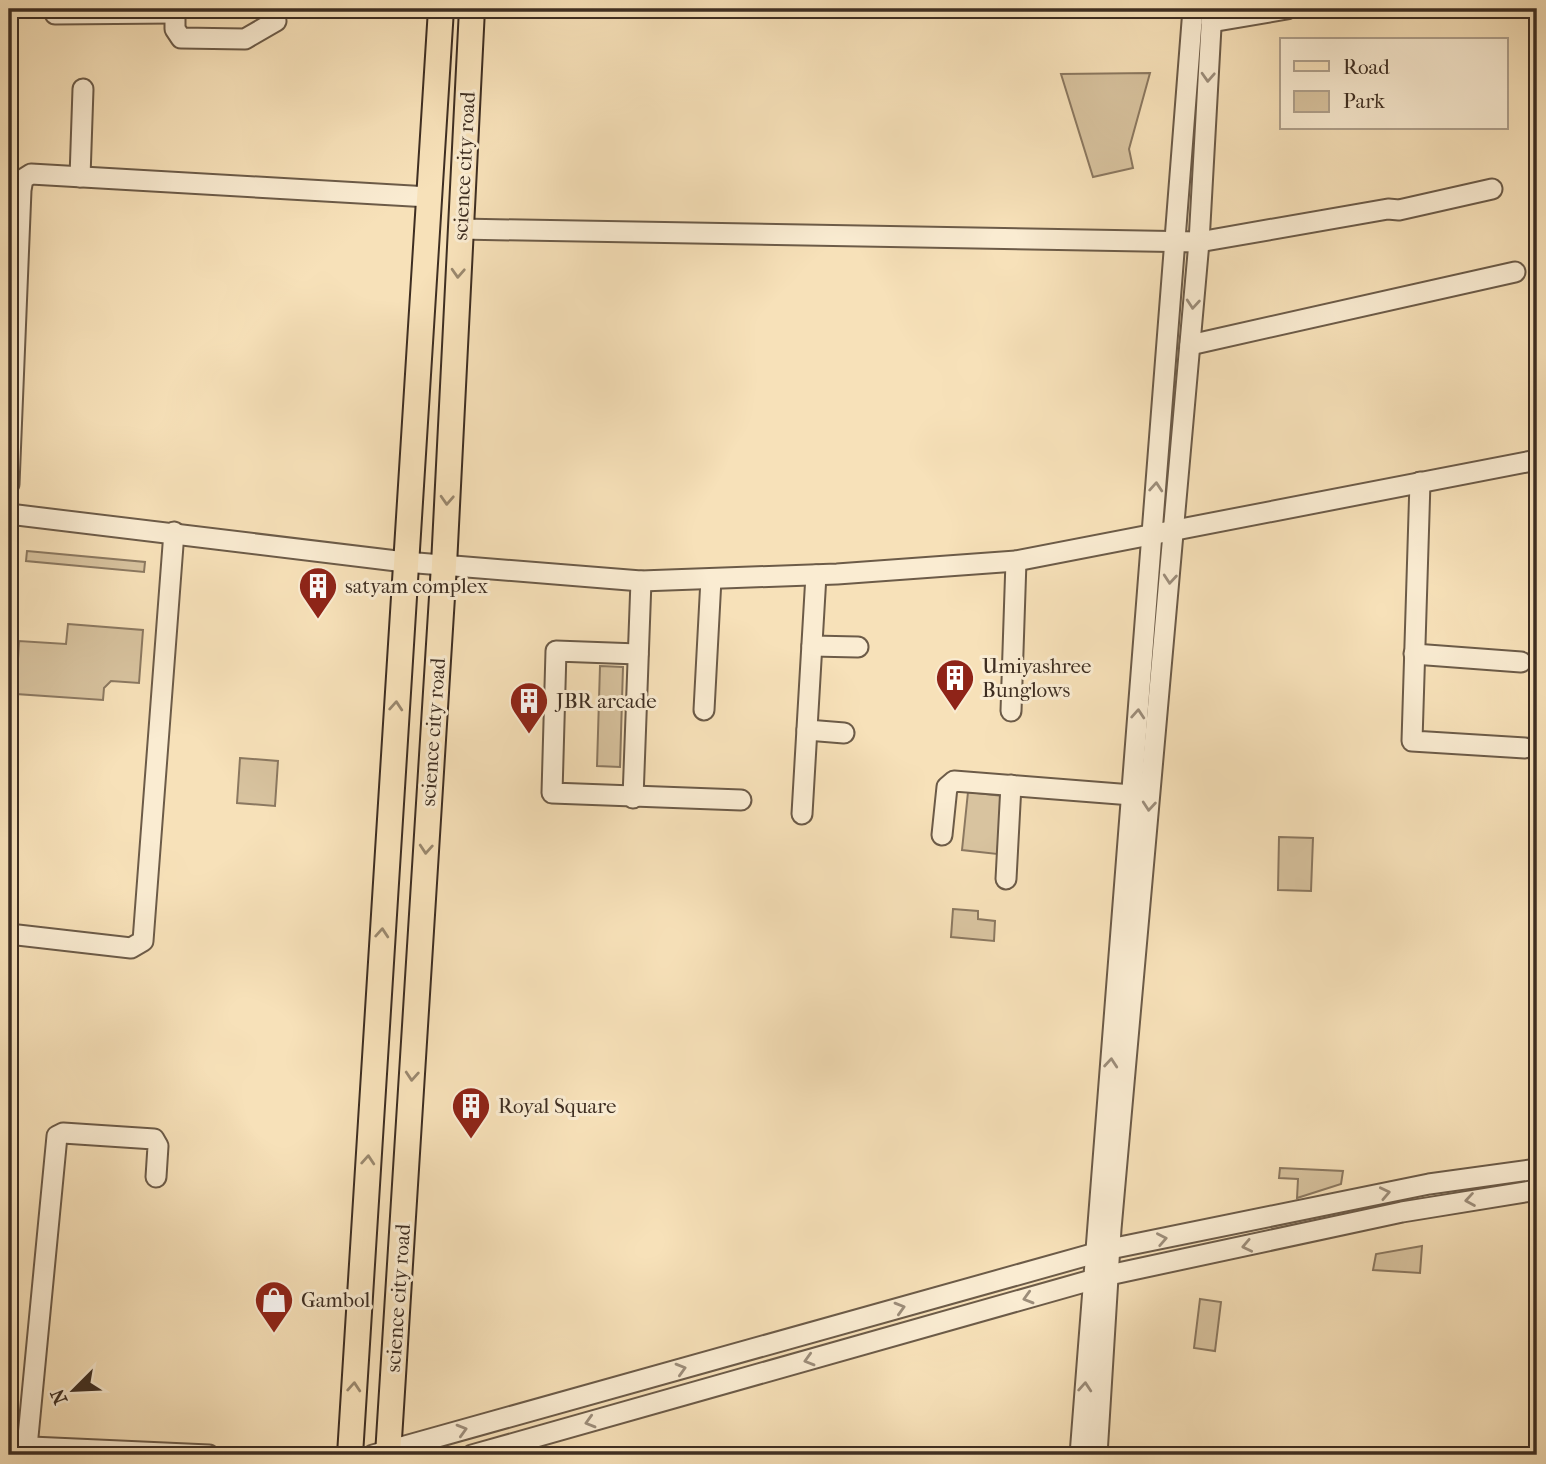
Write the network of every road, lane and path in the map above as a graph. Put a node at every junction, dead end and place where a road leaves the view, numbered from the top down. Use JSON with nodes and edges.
{"nodes":[{"id":1,"x":441,"y":9,"type":"edge"},
{"id":2,"x":472,"y":9,"type":"edge"},
{"id":3,"x":1192,"y":9,"type":"edge"},
{"id":4,"x":1287,"y":9,"type":"edge"},
{"id":5,"x":175,"y":11,"type":"edge"},
{"id":6,"x":55,"y":14,"type":"dead end"},
{"id":7,"x":1211,"y":15,"type":"edge"},
{"id":8,"x":276,"y":20,"type":"dead end"},
{"id":9,"x":83,"y":89,"type":"dead end"},
{"id":10,"x":80,"y":177,"type":"junction"},
{"id":11,"x":1492,"y":189,"type":"dead end"},
{"id":12,"x":429,"y":197,"type":"junction"},
{"id":13,"x":460,"y":229,"type":"junction"},
{"id":14,"x":1175,"y":241,"type":"junction"},
{"id":15,"x":1199,"y":242,"type":"junction"},
{"id":16,"x":1515,"y":272,"type":"dead end"},
{"id":17,"x":1190,"y":345,"type":"junction"},
{"id":18,"x":1537,"y":460,"type":"edge"},
{"id":19,"x":1420,"y":482,"type":"junction"},
{"id":20,"x":9,"y":484,"type":"edge"},
{"id":21,"x":9,"y":514,"type":"edge"},
{"id":22,"x":1174,"y":529,"type":"junction"},
{"id":23,"x":174,"y":532,"type":"junction"},
{"id":24,"x":1152,"y":536,"type":"junction"},
{"id":25,"x":1016,"y":561,"type":"junction"},
{"id":26,"x":405,"y":562,"type":"junction"},
{"id":27,"x":444,"y":565,"type":"junction"},
{"id":28,"x":816,"y":575,"type":"junction"},
{"id":29,"x":711,"y":579,"type":"junction"},
{"id":30,"x":641,"y":581,"type":"junction"},
{"id":31,"x":812,"y":646,"type":"junction"},
{"id":32,"x":858,"y":647,"type":"dead end"},
{"id":33,"x":638,"y":654,"type":"junction"},
{"id":34,"x":1414,"y":654,"type":"junction"},
{"id":35,"x":1521,"y":662,"type":"dead end"},
{"id":36,"x":704,"y":710,"type":"dead end"},
{"id":37,"x":1011,"y":711,"type":"dead end"},
{"id":38,"x":807,"y":730,"type":"junction"},
{"id":39,"x":844,"y":733,"type":"dead end"},
{"id":40,"x":1525,"y":748,"type":"dead end"},
{"id":41,"x":1011,"y":785,"type":"junction"},
{"id":42,"x":1132,"y":795,"type":"junction"},
{"id":43,"x":633,"y":798,"type":"junction"},
{"id":44,"x":741,"y":800,"type":"dead end"},
{"id":45,"x":802,"y":814,"type":"dead end"},
{"id":46,"x":943,"y":835,"type":"dead end"},
{"id":47,"x":1006,"y":879,"type":"dead end"},
{"id":48,"x":9,"y":934,"type":"edge"},
{"id":49,"x":1537,"y":1169,"type":"edge"},
{"id":50,"x":156,"y":1177,"type":"dead end"},
{"id":51,"x":1537,"y":1191,"type":"edge"},
{"id":52,"x":1102,"y":1251,"type":"junction"},
{"id":53,"x":1101,"y":1277,"type":"junction"},
{"id":54,"x":18,"y":1446,"type":"edge"},
{"id":55,"x":383,"y":1454,"type":"edge"},
{"id":56,"x":209,"y":1455,"type":"edge"},
{"id":57,"x":350,"y":1455,"type":"edge"},
{"id":58,"x":472,"y":1455,"type":"edge"},
{"id":59,"x":1080,"y":1455,"type":"edge"},
{"id":60,"x":1097,"y":1455,"type":"edge"}],
"edges":[{"from":1,"to":12,"type":"main road"},
{"from":2,"to":13,"type":"main road","name":"science city road"},
{"from":3,"to":14,"type":"street"},
{"from":4,"to":7,"type":"street"},
{"from":5,"to":6,"type":"street"},
{"from":5,"to":8,"type":"street"},
{"from":7,"to":15,"type":"street","one_way":true},
{"from":9,"to":10,"type":"street"},
{"from":10,"to":12,"type":"street"},
{"from":10,"to":20,"type":"street"},
{"from":11,"to":15,"type":"street"},
{"from":12,"to":26,"type":"main road"},
{"from":13,"to":14,"type":"street"},
{"from":13,"to":27,"type":"main road","name":"science city road","one_way":true},
{"from":14,"to":15,"type":"street"},
{"from":24,"to":14,"type":"street","one_way":true},
{"from":15,"to":17,"type":"street","one_way":true},
{"from":16,"to":17,"type":"street"},
{"from":17,"to":22,"type":"street"},
{"from":18,"to":19,"type":"street"},
{"from":19,"to":22,"type":"street"},
{"from":19,"to":34,"type":"street"},
{"from":21,"to":23,"type":"street"},
{"from":22,"to":24,"type":"street"},
{"from":22,"to":52,"type":"street","one_way":true},
{"from":23,"to":26,"type":"street"},
{"from":23,"to":48,"type":"street"},
{"from":24,"to":25,"type":"street"},
{"from":42,"to":24,"type":"street","one_way":true},
{"from":25,"to":28,"type":"street"},
{"from":25,"to":37,"type":"street"},
{"from":26,"to":27,"type":"street"},
{"from":57,"to":26,"type":"main road","one_way":true},
{"from":27,"to":30,"type":"street"},
{"from":27,"to":55,"type":"main road","name":"science city road","one_way":true},
{"from":28,"to":29,"type":"street"},
{"from":28,"to":31,"type":"street"},
{"from":29,"to":30,"type":"street"},
{"from":29,"to":36,"type":"street"},
{"from":30,"to":33,"type":"street"},
{"from":31,"to":32,"type":"street"},
{"from":31,"to":38,"type":"street"},
{"from":33,"to":43,"type":"street"},
{"from":33,"to":43,"type":"street"},
{"from":34,"to":35,"type":"street"},
{"from":34,"to":40,"type":"street"},
{"from":38,"to":39,"type":"street"},
{"from":38,"to":45,"type":"street"},
{"from":41,"to":42,"type":"street"},
{"from":41,"to":46,"type":"street"},
{"from":41,"to":47,"type":"street"},
{"from":52,"to":42,"type":"street","one_way":true},
{"from":43,"to":44,"type":"street"},
{"from":52,"to":49,"type":"street","one_way":true},
{"from":50,"to":54,"type":"street"},
{"from":51,"to":53,"type":"street","one_way":true},
{"from":52,"to":53,"type":"street"},
{"from":55,"to":52,"type":"street","one_way":true},
{"from":53,"to":58,"type":"street","one_way":true},
{"from":59,"to":53,"type":"street","one_way":true},
{"from":53,"to":60,"type":"street"},
{"from":54,"to":56,"type":"street"}]}
